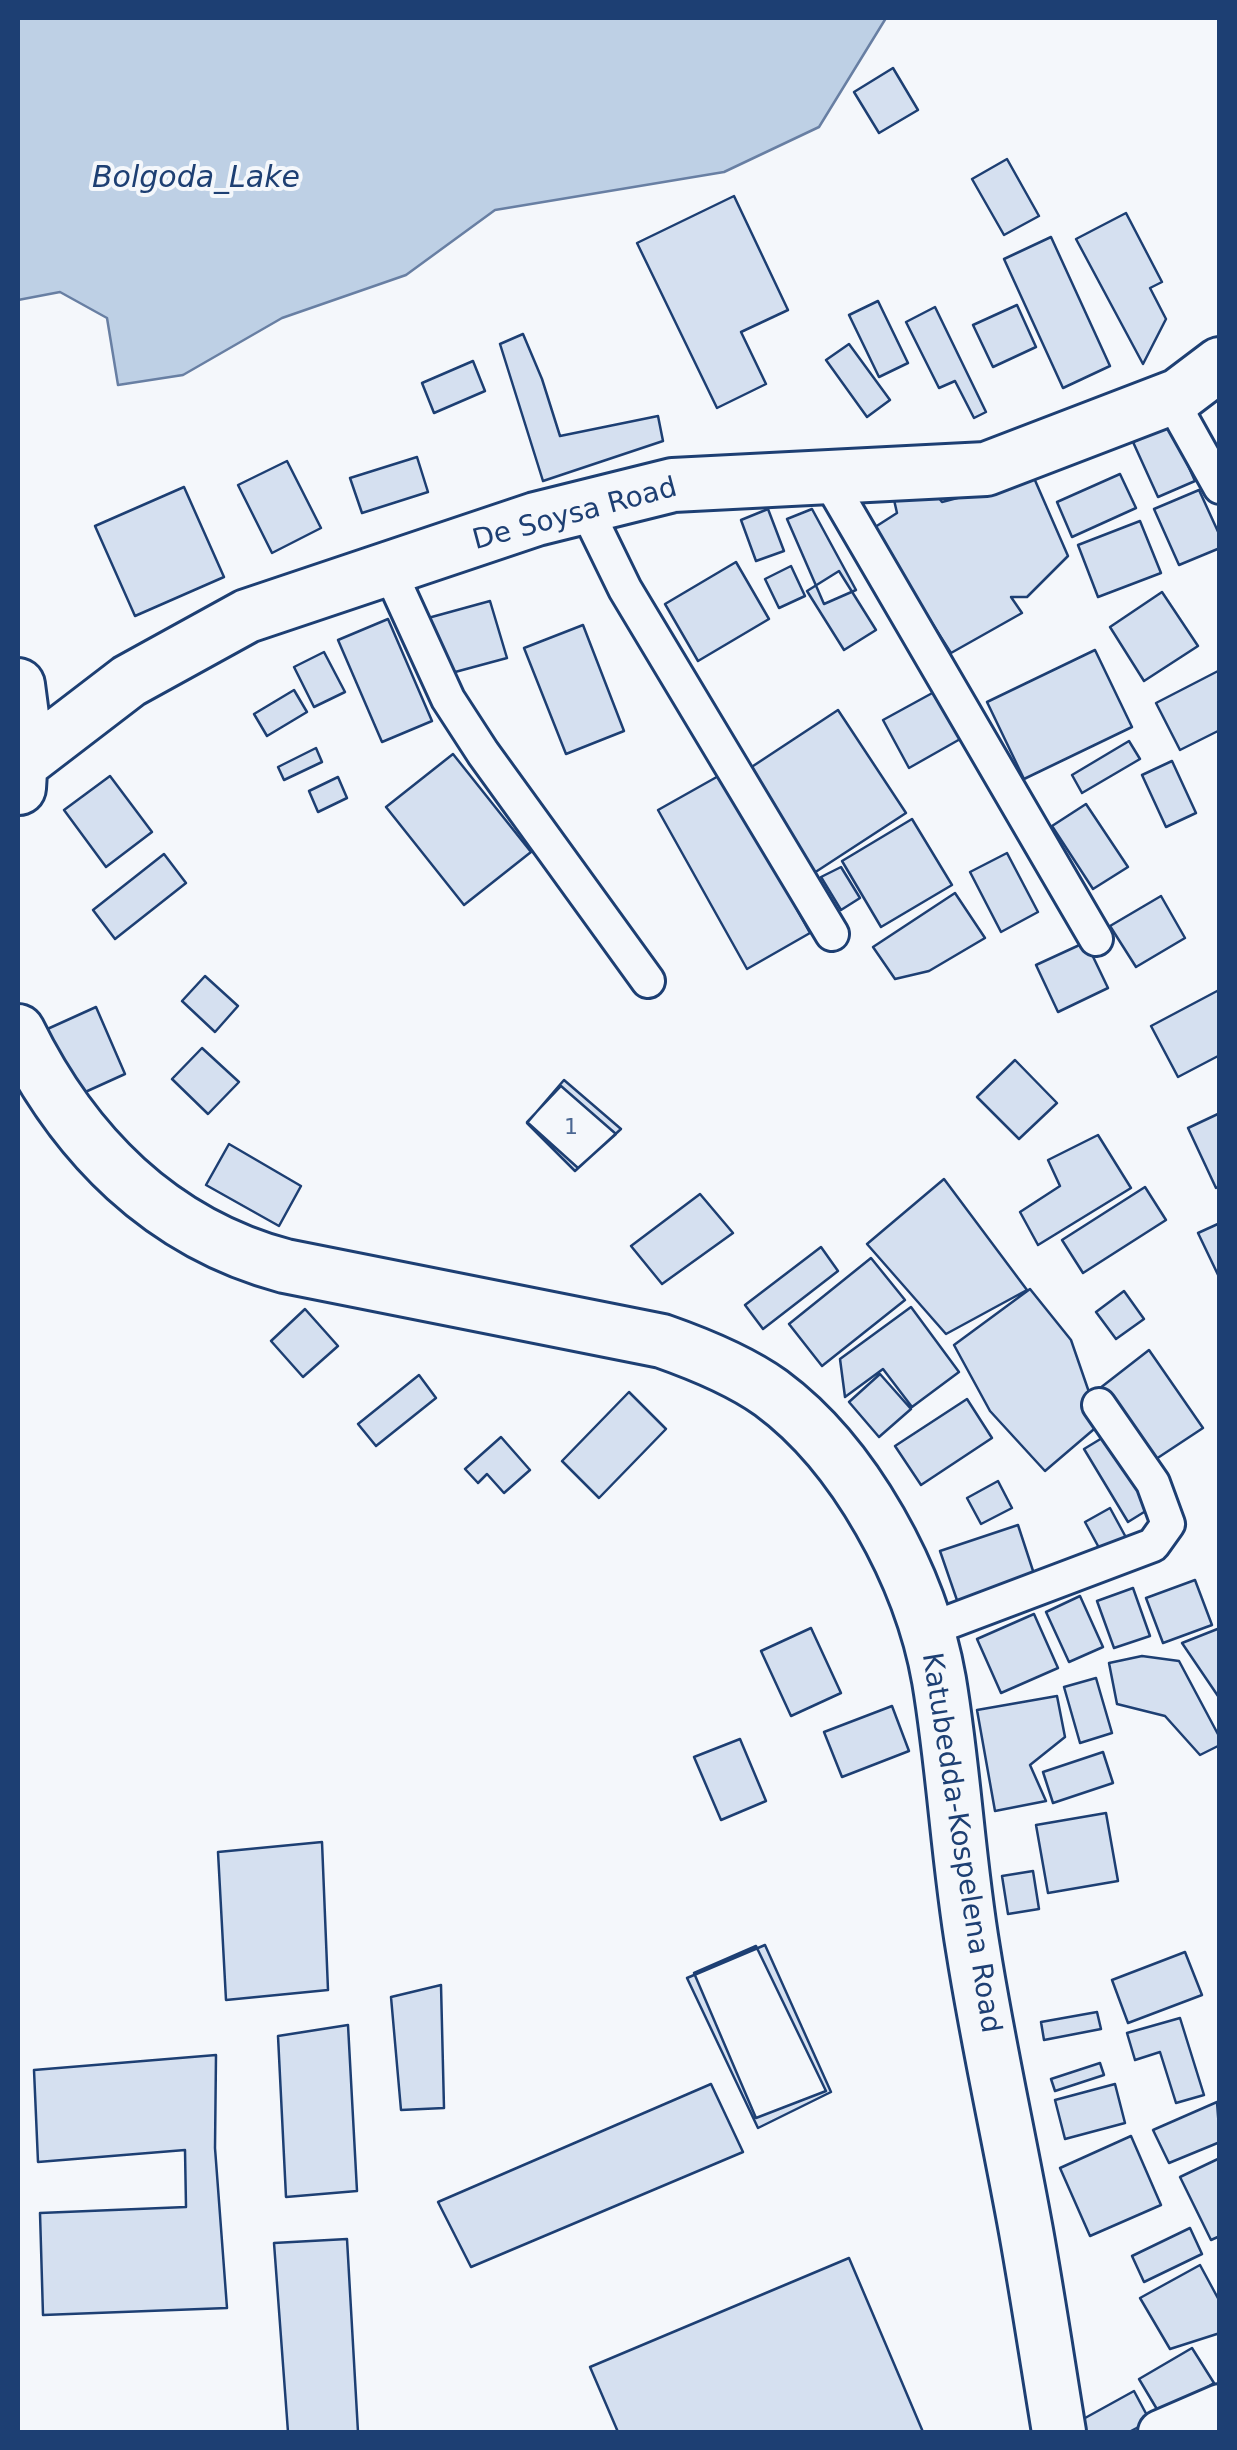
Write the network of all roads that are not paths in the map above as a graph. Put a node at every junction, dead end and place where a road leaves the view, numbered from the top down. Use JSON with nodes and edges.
{"nodes":[{"id":1,"x":1220,"y":364,"type":"edge"},
{"id":2,"x":1179,"y":395,"type":"junction"},
{"id":3,"x":827,"y":477,"type":"junction"},
{"id":4,"x":1220,"y":487,"type":"edge"},
{"id":5,"x":585,"y":507,"type":"junction"},
{"id":6,"x":389,"y":570,"type":"junction"},
{"id":7,"x":18,"y":686,"type":"edge"},
{"id":8,"x":20,"y":779,"type":"edge"},
{"id":9,"x":832,"y":934,"type":"dead end"},
{"id":10,"x":1096,"y":940,"type":"dead end"},
{"id":11,"x":648,"y":981,"type":"dead end"},
{"id":12,"x":18,"y":1031,"type":"edge"},
{"id":13,"x":1099,"y":1405,"type":"dead end"},
{"id":14,"x":928,"y":1630,"type":"junction"},
{"id":15,"x":1220,"y":2406,"type":"edge"},
{"id":16,"x":1059,"y":2432,"type":"edge"},
{"id":17,"x":1160,"y":2432,"type":"edge"}],
"edges":[{"from":1,"to":2,"type":"main road","name":"De Soysa Road"},
{"from":2,"to":3,"type":"main road","name":"De Soysa Road"},
{"from":2,"to":4,"type":"street"},
{"from":3,"to":5,"type":"main road","name":"De Soysa Road"},
{"from":3,"to":10,"type":"street"},
{"from":5,"to":6,"type":"main road","name":"De Soysa Road"},
{"from":5,"to":9,"type":"street"},
{"from":6,"to":8,"type":"main road","name":"De Soysa Road"},
{"from":6,"to":11,"type":"street"},
{"from":7,"to":8,"type":"main road"},
{"from":12,"to":14,"type":"main road","name":"Katubedda-Kospelena Road"},
{"from":13,"to":14,"type":"street"},
{"from":14,"to":16,"type":"main road","name":"Katubedda-Kospelena Road"},
{"from":15,"to":17,"type":"street"}]}
